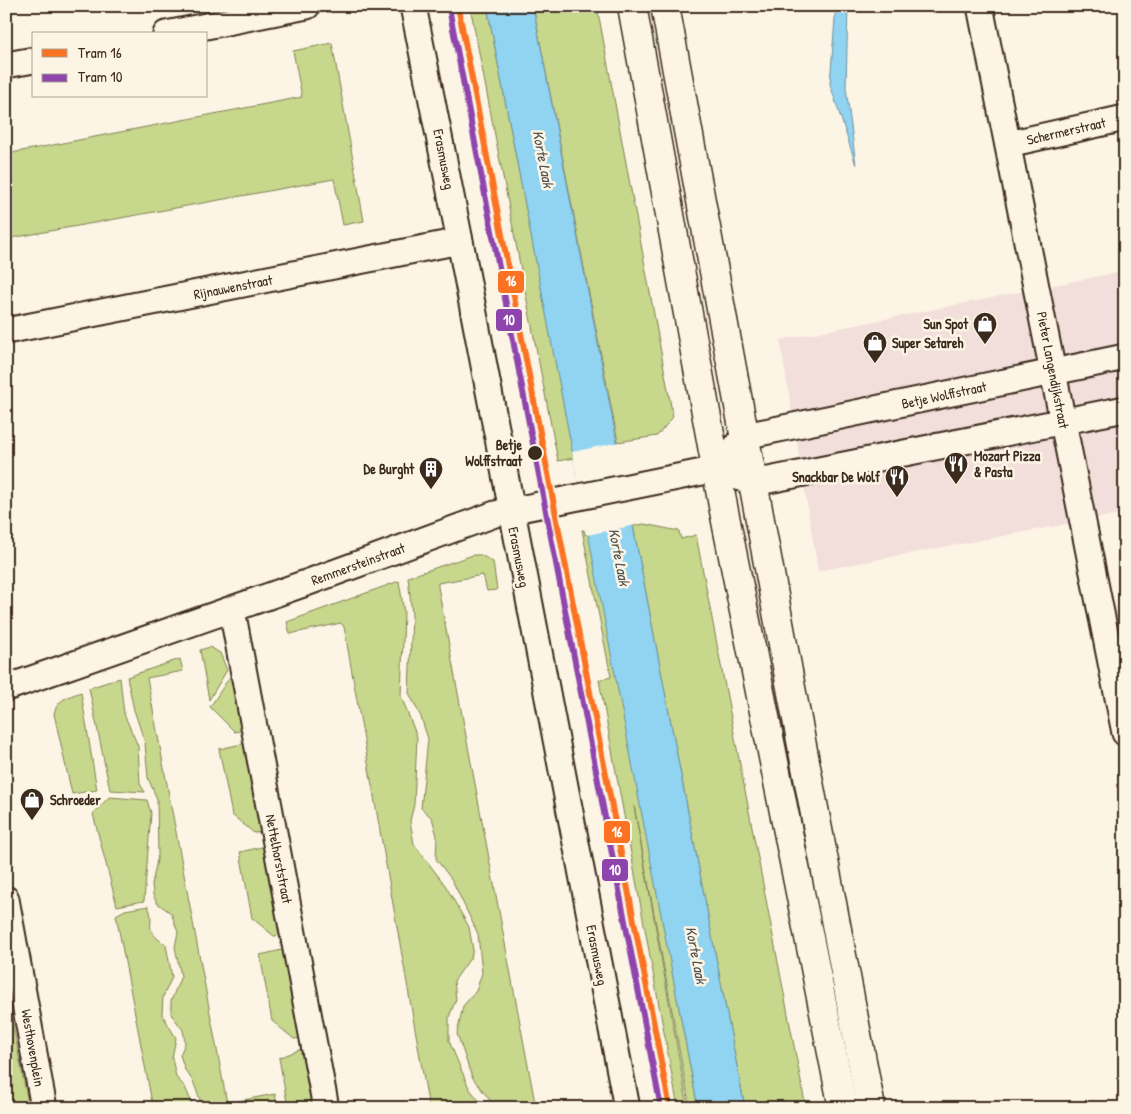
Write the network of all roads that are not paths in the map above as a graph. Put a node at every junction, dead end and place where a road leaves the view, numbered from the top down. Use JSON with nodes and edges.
{"nodes":[{"id":1,"x":307,"y":6,"type":"edge"},
{"id":2,"x":412,"y":6,"type":"edge"},
{"id":3,"x":632,"y":6,"type":"edge"},
{"id":4,"x":665,"y":6,"type":"edge"},
{"id":5,"x":980,"y":6,"type":"edge"},
{"id":6,"x":176,"y":32,"type":"edge"},
{"id":7,"x":32,"y":60,"type":"edge"},
{"id":8,"x":6,"y":65,"type":"edge"},
{"id":9,"x":1125,"y":118,"type":"edge"},
{"id":10,"x":1008,"y":144,"type":"junction"},
{"id":11,"x":460,"y":241,"type":"junction"},
{"id":12,"x":6,"y":331,"type":"edge"},
{"id":13,"x":1125,"y":357,"type":"edge"},
{"id":14,"x":1053,"y":372,"type":"junction"},
{"id":15,"x":1125,"y":409,"type":"edge"},
{"id":16,"x":1063,"y":420,"type":"junction"},
{"id":17,"x":745,"y":436,"type":"junction"},
{"id":18,"x":717,"y":469,"type":"junction"},
{"id":19,"x":754,"y":483,"type":"junction"},
{"id":20,"x":510,"y":510,"type":"junction"},
{"id":21,"x":232,"y":610,"type":"junction"},
{"id":22,"x":1118,"y":667,"type":"edge"},
{"id":23,"x":6,"y":688,"type":"edge"},
{"id":24,"x":1125,"y":733,"type":"edge"},
{"id":25,"x":6,"y":899,"type":"edge"},
{"id":26,"x":44,"y":1108,"type":"edge"},
{"id":27,"x":326,"y":1108,"type":"edge"},
{"id":28,"x":627,"y":1108,"type":"edge"},
{"id":29,"x":843,"y":1108,"type":"edge"},
{"id":30,"x":871,"y":1108,"type":"edge"}],
"edges":[{"from":1,"to":6,"type":"street"},
{"from":2,"to":11,"type":"street","name":"Erasmusweg"},
{"from":3,"to":18,"type":"main road"},
{"from":4,"to":17,"type":"main road"},
{"from":5,"to":10,"type":"street","name":"Pieter Langendijkstraat"},
{"from":7,"to":8,"type":"street"},
{"from":9,"to":10,"type":"street","name":"Schermerstraat"},
{"from":10,"to":14,"type":"street","name":"Pieter Langendijkstraat"},
{"from":11,"to":12,"type":"street","name":"Rijnauwenstraat"},
{"from":11,"to":20,"type":"street","name":"Erasmusweg"},
{"from":13,"to":14,"type":"street","name":"Betje Wolffstraat"},
{"from":14,"to":16,"type":"street","name":"Pieter Langendijkstraat"},
{"from":14,"to":17,"type":"street","name":"Betje Wolffstraat"},
{"from":15,"to":16,"type":"street"},
{"from":16,"to":19,"type":"street"},
{"from":16,"to":22,"type":"street","name":"Pieter Langendijkstraat"},
{"from":17,"to":18,"type":"street"},
{"from":17,"to":19,"type":"main road"},
{"from":18,"to":19,"type":"street"},
{"from":18,"to":20,"type":"street","name":"Remmersteinstraat"},
{"from":18,"to":29,"type":"main road"},
{"from":19,"to":30,"type":"main road"},
{"from":20,"to":21,"type":"street","name":"Remmersteinstraat"},
{"from":20,"to":28,"type":"street","name":"Erasmusweg"},
{"from":21,"to":23,"type":"street","name":"Remmersteinstraat"},
{"from":21,"to":27,"type":"street","name":"Nettelhorststraat"},
{"from":22,"to":24,"type":"street","name":"Pieter Langendijkstraat"},
{"from":25,"to":26,"type":"street","name":"Westhovenplein"}]}
